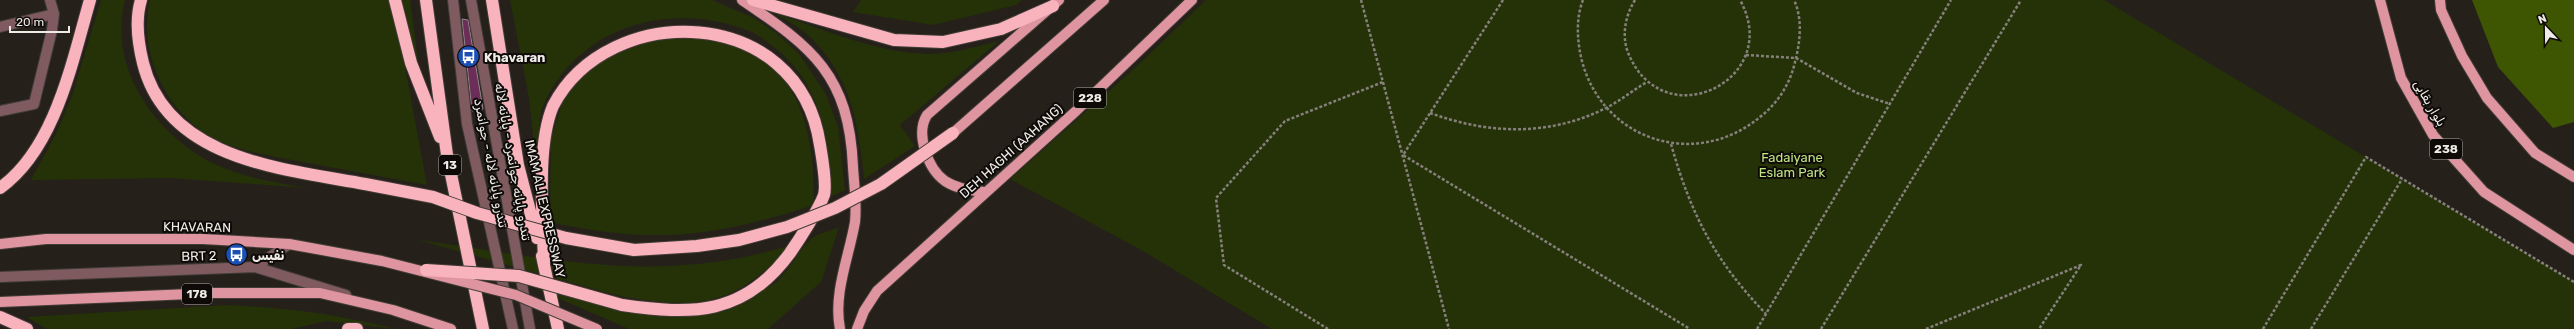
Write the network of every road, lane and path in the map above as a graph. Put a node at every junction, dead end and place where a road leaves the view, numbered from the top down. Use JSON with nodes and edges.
{"nodes":[{"id":1,"x":50,"y":0,"type":"edge"},
{"id":2,"x":59,"y":0,"type":"edge"},
{"id":3,"x":90,"y":0,"type":"edge"},
{"id":4,"x":140,"y":0,"type":"edge"},
{"id":5,"x":395,"y":0,"type":"edge"},
{"id":6,"x":426,"y":0,"type":"edge"},
{"id":7,"x":453,"y":0,"type":"edge"},
{"id":8,"x":471,"y":0,"type":"edge"},
{"id":9,"x":492,"y":0,"type":"edge"},
{"id":10,"x":742,"y":0,"type":"edge"},
{"id":11,"x":753,"y":0,"type":"edge"},
{"id":12,"x":1104,"y":0,"type":"edge"},
{"id":13,"x":1192,"y":0,"type":"edge"},
{"id":14,"x":1361,"y":0,"type":"edge"},
{"id":15,"x":1503,"y":0,"type":"edge"},
{"id":16,"x":1583,"y":0,"type":"edge"},
{"id":17,"x":1635,"y":0,"type":"edge"},
{"id":18,"x":1740,"y":0,"type":"edge"},
{"id":19,"x":1794,"y":0,"type":"edge"},
{"id":20,"x":1951,"y":0,"type":"edge"},
{"id":21,"x":2021,"y":0,"type":"edge"},
{"id":22,"x":2380,"y":0,"type":"edge"},
{"id":23,"x":2440,"y":0,"type":"edge"},
{"id":24,"x":1056,"y":3,"type":"edge"},
{"id":25,"x":54,"y":14,"type":"junction"},
{"id":26,"x":680,"y":20,"type":"dead end"},
{"id":27,"x":660,"y":22,"type":"dead end"},
{"id":28,"x":0,"y":27,"type":"edge"},
{"id":29,"x":1746,"y":55,"type":"junction"},
{"id":30,"x":1796,"y":58,"type":"junction"},
{"id":31,"x":1383,"y":82,"type":"junction"},
{"id":32,"x":1647,"y":82,"type":"junction"},
{"id":33,"x":1890,"y":104,"type":"junction"},
{"id":34,"x":1605,"y":108,"type":"junction"},
{"id":35,"x":0,"y":111,"type":"edge"},
{"id":36,"x":1430,"y":113,"type":"junction"},
{"id":37,"x":953,"y":133,"type":"joint"},
{"id":38,"x":1671,"y":144,"type":"junction"},
{"id":39,"x":447,"y":155,"type":"junction"},
{"id":40,"x":1403,"y":156,"type":"junction"},
{"id":41,"x":2574,"y":177,"type":"edge"},
{"id":42,"x":2402,"y":178,"type":"junction"},
{"id":43,"x":0,"y":188,"type":"edge"},
{"id":44,"x":984,"y":192,"type":"junction"},
{"id":45,"x":0,"y":244,"type":"edge"},
{"id":46,"x":289,"y":244,"type":"junction"},
{"id":47,"x":2574,"y":250,"type":"edge"},
{"id":48,"x":544,"y":264,"type":"junction"},
{"id":49,"x":255,"y":267,"type":"junction"},
{"id":50,"x":426,"y":270,"type":"junction"},
{"id":51,"x":0,"y":277,"type":"edge"},
{"id":52,"x":2574,"y":282,"type":"edge"},
{"id":53,"x":0,"y":302,"type":"edge"},
{"id":54,"x":393,"y":310,"type":"junction"},
{"id":55,"x":1766,"y":314,"type":"junction"},
{"id":56,"x":0,"y":317,"type":"edge"},
{"id":57,"x":27,"y":329,"type":"edge"},
{"id":58,"x":348,"y":329,"type":"edge"},
{"id":59,"x":357,"y":329,"type":"edge"},
{"id":60,"x":451,"y":329,"type":"edge"},
{"id":61,"x":483,"y":329,"type":"edge"},
{"id":62,"x":513,"y":329,"type":"edge"},
{"id":63,"x":530,"y":329,"type":"edge"},
{"id":64,"x":558,"y":329,"type":"edge"},
{"id":65,"x":597,"y":329,"type":"edge"},
{"id":66,"x":840,"y":329,"type":"edge"},
{"id":67,"x":857,"y":329,"type":"edge"},
{"id":68,"x":1328,"y":329,"type":"edge"},
{"id":69,"x":1449,"y":329,"type":"edge"},
{"id":70,"x":1690,"y":329,"type":"edge"},
{"id":71,"x":1757,"y":329,"type":"edge"},
{"id":72,"x":1821,"y":329,"type":"edge"},
{"id":73,"x":1926,"y":329,"type":"edge"},
{"id":74,"x":2039,"y":329,"type":"edge"},
{"id":75,"x":2263,"y":329,"type":"edge"},
{"id":76,"x":2311,"y":329,"type":"edge"}],
"edges":[{"from":1,"to":25,"type":"street"},
{"from":2,"to":25,"type":"street"},
{"from":3,"to":43,"type":"highway"},
{"from":4,"to":37,"type":"highway","bridge":true},
{"from":5,"to":39,"type":"highway"},
{"from":6,"to":39,"type":"highway","number":"13"},
{"from":7,"to":62,"type":"street","name":"تندرو پایانه لاله - جوانمرد"},
{"from":8,"to":63,"type":"street","name":"تندرو پایانه جوانمرد - پایانه لاله"},
{"from":9,"to":48,"type":"highway","name":"IMAM ALI EXPRESSWAY"},
{"from":10,"to":66,"type":"main road"},
{"from":11,"to":24,"type":"highway"},
{"from":12,"to":37,"type":"main road"},
{"from":13,"to":44,"type":"main road","name":"DEH HAGHI (AAHANG)","number":"228"},
{"from":14,"to":31,"type":"path"},
{"from":15,"to":36,"type":"path"},
{"from":16,"to":34,"type":"path"},
{"from":17,"to":32,"type":"path"},
{"from":18,"to":29,"type":"path"},
{"from":19,"to":30,"type":"path"},
{"from":20,"to":33,"type":"path"},
{"from":21,"to":72,"type":"path"},
{"from":22,"to":47,"type":"main road","name":"بلوار بقایی","number":"238"},
{"from":23,"to":41,"type":"main road"},
{"from":24,"to":44,"type":"main road"},
{"from":25,"to":28,"type":"street"},
{"from":25,"to":35,"type":"street"},
{"from":26,"to":50,"type":"highway","bridge":true},
{"from":27,"to":48,"type":"highway"},
{"from":29,"to":30,"type":"path"},
{"from":29,"to":32,"type":"path"},
{"from":30,"to":33,"type":"path"},
{"from":30,"to":38,"type":"path"},
{"from":31,"to":40,"type":"path"},
{"from":31,"to":68,"type":"path"},
{"from":32,"to":34,"type":"path"},
{"from":33,"to":55,"type":"path"},
{"from":34,"to":36,"type":"path"},
{"from":34,"to":38,"type":"path"},
{"from":36,"to":40,"type":"path"},
{"from":38,"to":55,"type":"path"},
{"from":39,"to":61,"type":"highway","number":"13"},
{"from":40,"to":69,"type":"path"},
{"from":40,"to":70,"type":"path"},
{"from":42,"to":52,"type":"path"},
{"from":42,"to":75,"type":"path"},
{"from":42,"to":76,"type":"path"},
{"from":44,"to":67,"type":"main road","name":"DEH HAGHI (AAHANG)"},
{"from":45,"to":46,"type":"main road","name":"KHAVARAN"},
{"from":46,"to":49,"type":"street"},
{"from":46,"to":50,"type":"main road","name":"KHAVARAN","bridge":true},
{"from":48,"to":64,"type":"highway","name":"IMAM ALI EXPRESSWAY"},
{"from":49,"to":51,"type":"street","name":"BRT 2"},
{"from":49,"to":54,"type":"street","name":"BRT 2"},
{"from":50,"to":65,"type":"main road","name":"KHAVARAN","bridge":true},
{"from":53,"to":54,"type":"main road","number":"178"},
{"from":54,"to":60,"type":"main road","number":"178"},
{"from":55,"to":71,"type":"path"},
{"from":56,"to":57,"type":"highway"},
{"from":58,"to":59,"type":"highway"},
{"from":73,"to":74,"type":"path"}]}
